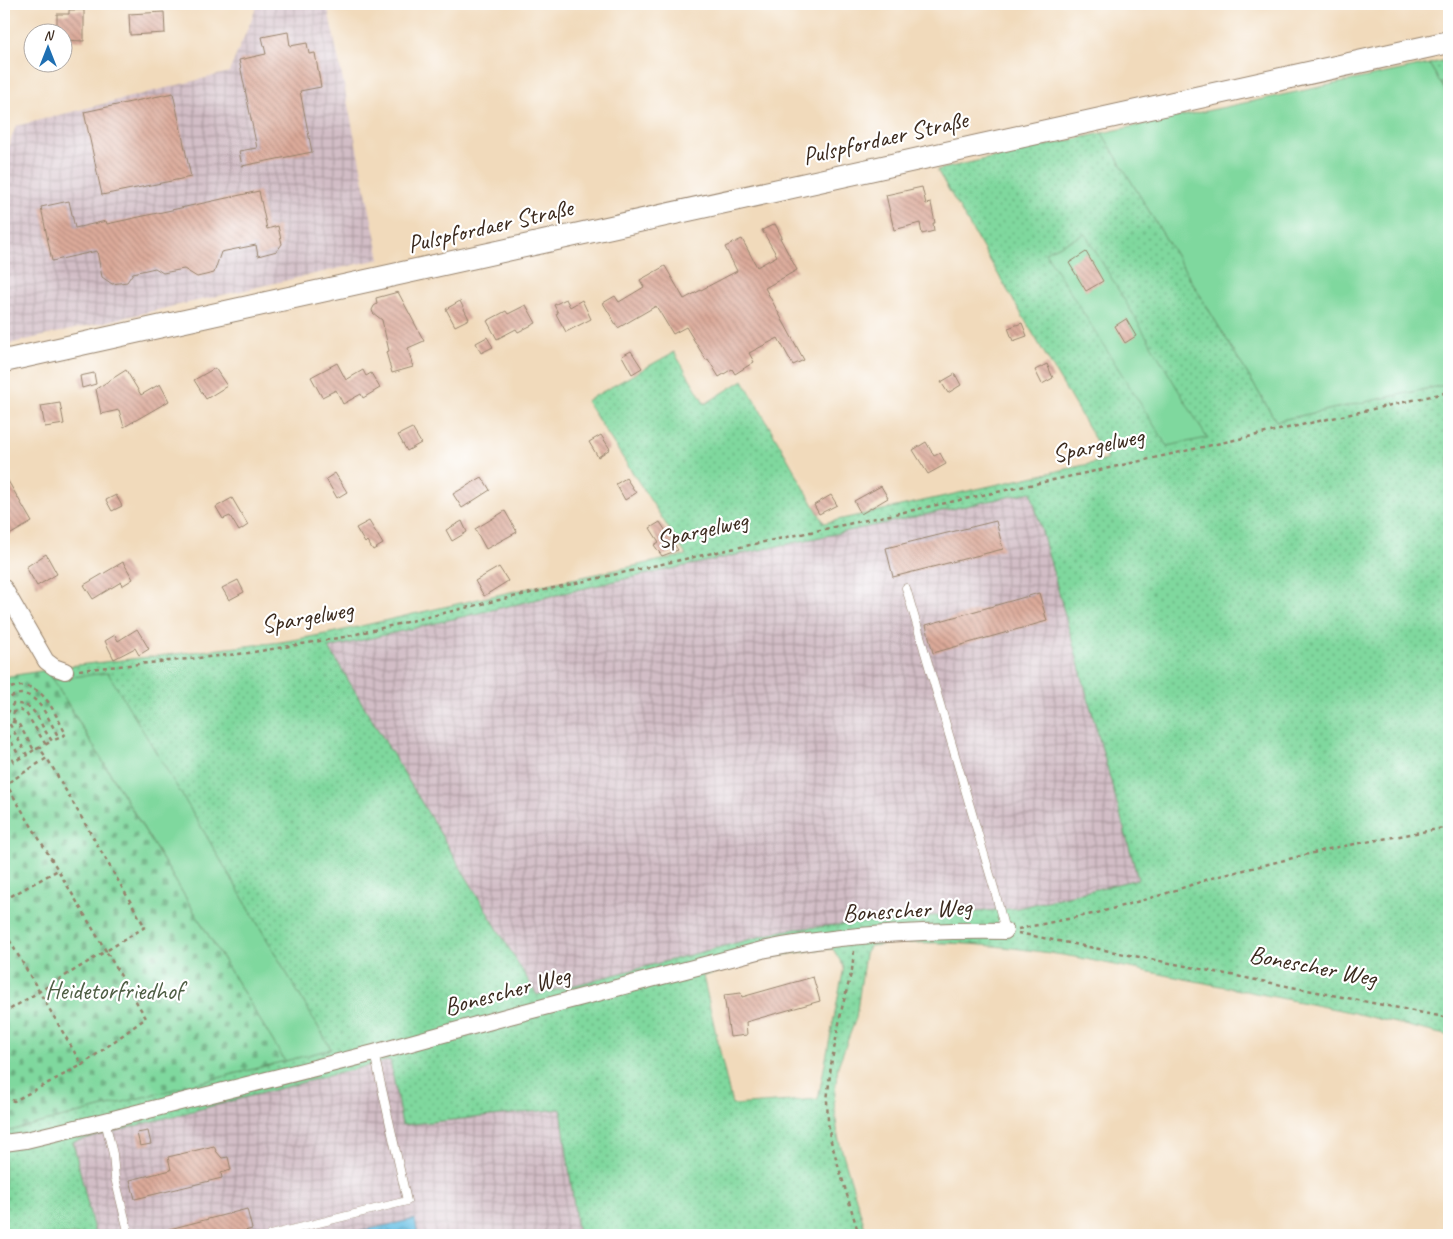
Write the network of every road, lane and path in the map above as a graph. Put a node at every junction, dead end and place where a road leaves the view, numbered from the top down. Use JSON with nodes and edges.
{"nodes":[{"id":1,"x":1449,"y":42,"type":"edge"},
{"id":2,"x":4,"y":361,"type":"edge"},
{"id":3,"x":1449,"y":392,"type":"edge"},
{"id":4,"x":4,"y":588,"type":"edge"},
{"id":5,"x":906,"y":588,"type":"dead end"},
{"id":6,"x":65,"y":671,"type":"joint"},
{"id":7,"x":4,"y":692,"type":"edge"},
{"id":8,"x":4,"y":702,"type":"edge"},
{"id":9,"x":4,"y":720,"type":"edge"},
{"id":10,"x":8,"y":721,"type":"junction"},
{"id":11,"x":14,"y":722,"type":"junction"},
{"id":12,"x":4,"y":728,"type":"edge"},
{"id":13,"x":58,"y":738,"type":"junction"},
{"id":14,"x":52,"y":741,"type":"junction"},
{"id":15,"x":46,"y":744,"type":"junction"},
{"id":16,"x":4,"y":745,"type":"edge"},
{"id":17,"x":39,"y":748,"type":"junction"},
{"id":18,"x":34,"y":750,"type":"junction"},
{"id":19,"x":28,"y":754,"type":"junction"},
{"id":20,"x":20,"y":758,"type":"junction"},
{"id":21,"x":47,"y":758,"type":"junction"},
{"id":22,"x":4,"y":783,"type":"edge"},
{"id":23,"x":1449,"y":827,"type":"edge"},
{"id":24,"x":58,"y":870,"type":"junction"},
{"id":25,"x":4,"y":900,"type":"edge"},
{"id":26,"x":4,"y":931,"type":"edge"},
{"id":27,"x":1004,"y":931,"type":"junction"},
{"id":28,"x":853,"y":936,"type":"junction"},
{"id":29,"x":106,"y":951,"type":"junction"},
{"id":30,"x":40,"y":991,"type":"junction"},
{"id":31,"x":4,"y":1013,"type":"edge"},
{"id":32,"x":1449,"y":1018,"type":"edge"},
{"id":33,"x":374,"y":1053,"type":"junction"},
{"id":34,"x":82,"y":1065,"type":"junction"},
{"id":35,"x":4,"y":1098,"type":"edge"},
{"id":36,"x":105,"y":1121,"type":"junction"},
{"id":37,"x":4,"y":1143,"type":"edge"},
{"id":38,"x":129,"y":1235,"type":"edge"},
{"id":39,"x":270,"y":1235,"type":"edge"},
{"id":40,"x":859,"y":1235,"type":"edge"}],
"edges":[{"from":1,"to":2,"type":"main road","name":"Pulspfordaer Straße"},
{"from":3,"to":6,"type":"path","name":"Spargelweg"},
{"from":4,"to":6,"type":"street"},
{"from":5,"to":27,"type":"lane"},
{"from":7,"to":13,"type":"path"},
{"from":8,"to":13,"type":"path"},
{"from":9,"to":10,"type":"path"},
{"from":10,"to":11,"type":"path"},
{"from":10,"to":14,"type":"path"},
{"from":10,"to":19,"type":"path"},
{"from":11,"to":15,"type":"path"},
{"from":11,"to":18,"type":"path"},
{"from":12,"to":20,"type":"path"},
{"from":13,"to":14,"type":"path"},
{"from":14,"to":15,"type":"path"},
{"from":15,"to":17,"type":"path"},
{"from":16,"to":20,"type":"path"},
{"from":17,"to":18,"type":"path"},
{"from":17,"to":21,"type":"path"},
{"from":18,"to":19,"type":"path"},
{"from":19,"to":20,"type":"path"},
{"from":21,"to":22,"type":"path"},
{"from":21,"to":29,"type":"path"},
{"from":22,"to":24,"type":"path"},
{"from":23,"to":27,"type":"path"},
{"from":24,"to":25,"type":"path"},
{"from":24,"to":29,"type":"path"},
{"from":26,"to":30,"type":"path"},
{"from":27,"to":28,"type":"street","name":"Bonescher Weg"},
{"from":27,"to":32,"type":"path","name":"Bonescher Weg"},
{"from":28,"to":33,"type":"street","name":"Bonescher Weg"},
{"from":28,"to":40,"type":"path"},
{"from":29,"to":30,"type":"path"},
{"from":29,"to":34,"type":"path"},
{"from":30,"to":31,"type":"path"},
{"from":30,"to":34,"type":"path"},
{"from":33,"to":36,"type":"street","name":"Bonescher Weg"},
{"from":33,"to":39,"type":"lane"},
{"from":34,"to":35,"type":"path"},
{"from":36,"to":37,"type":"street","name":"Bonescher Weg"},
{"from":36,"to":38,"type":"lane"}]}
